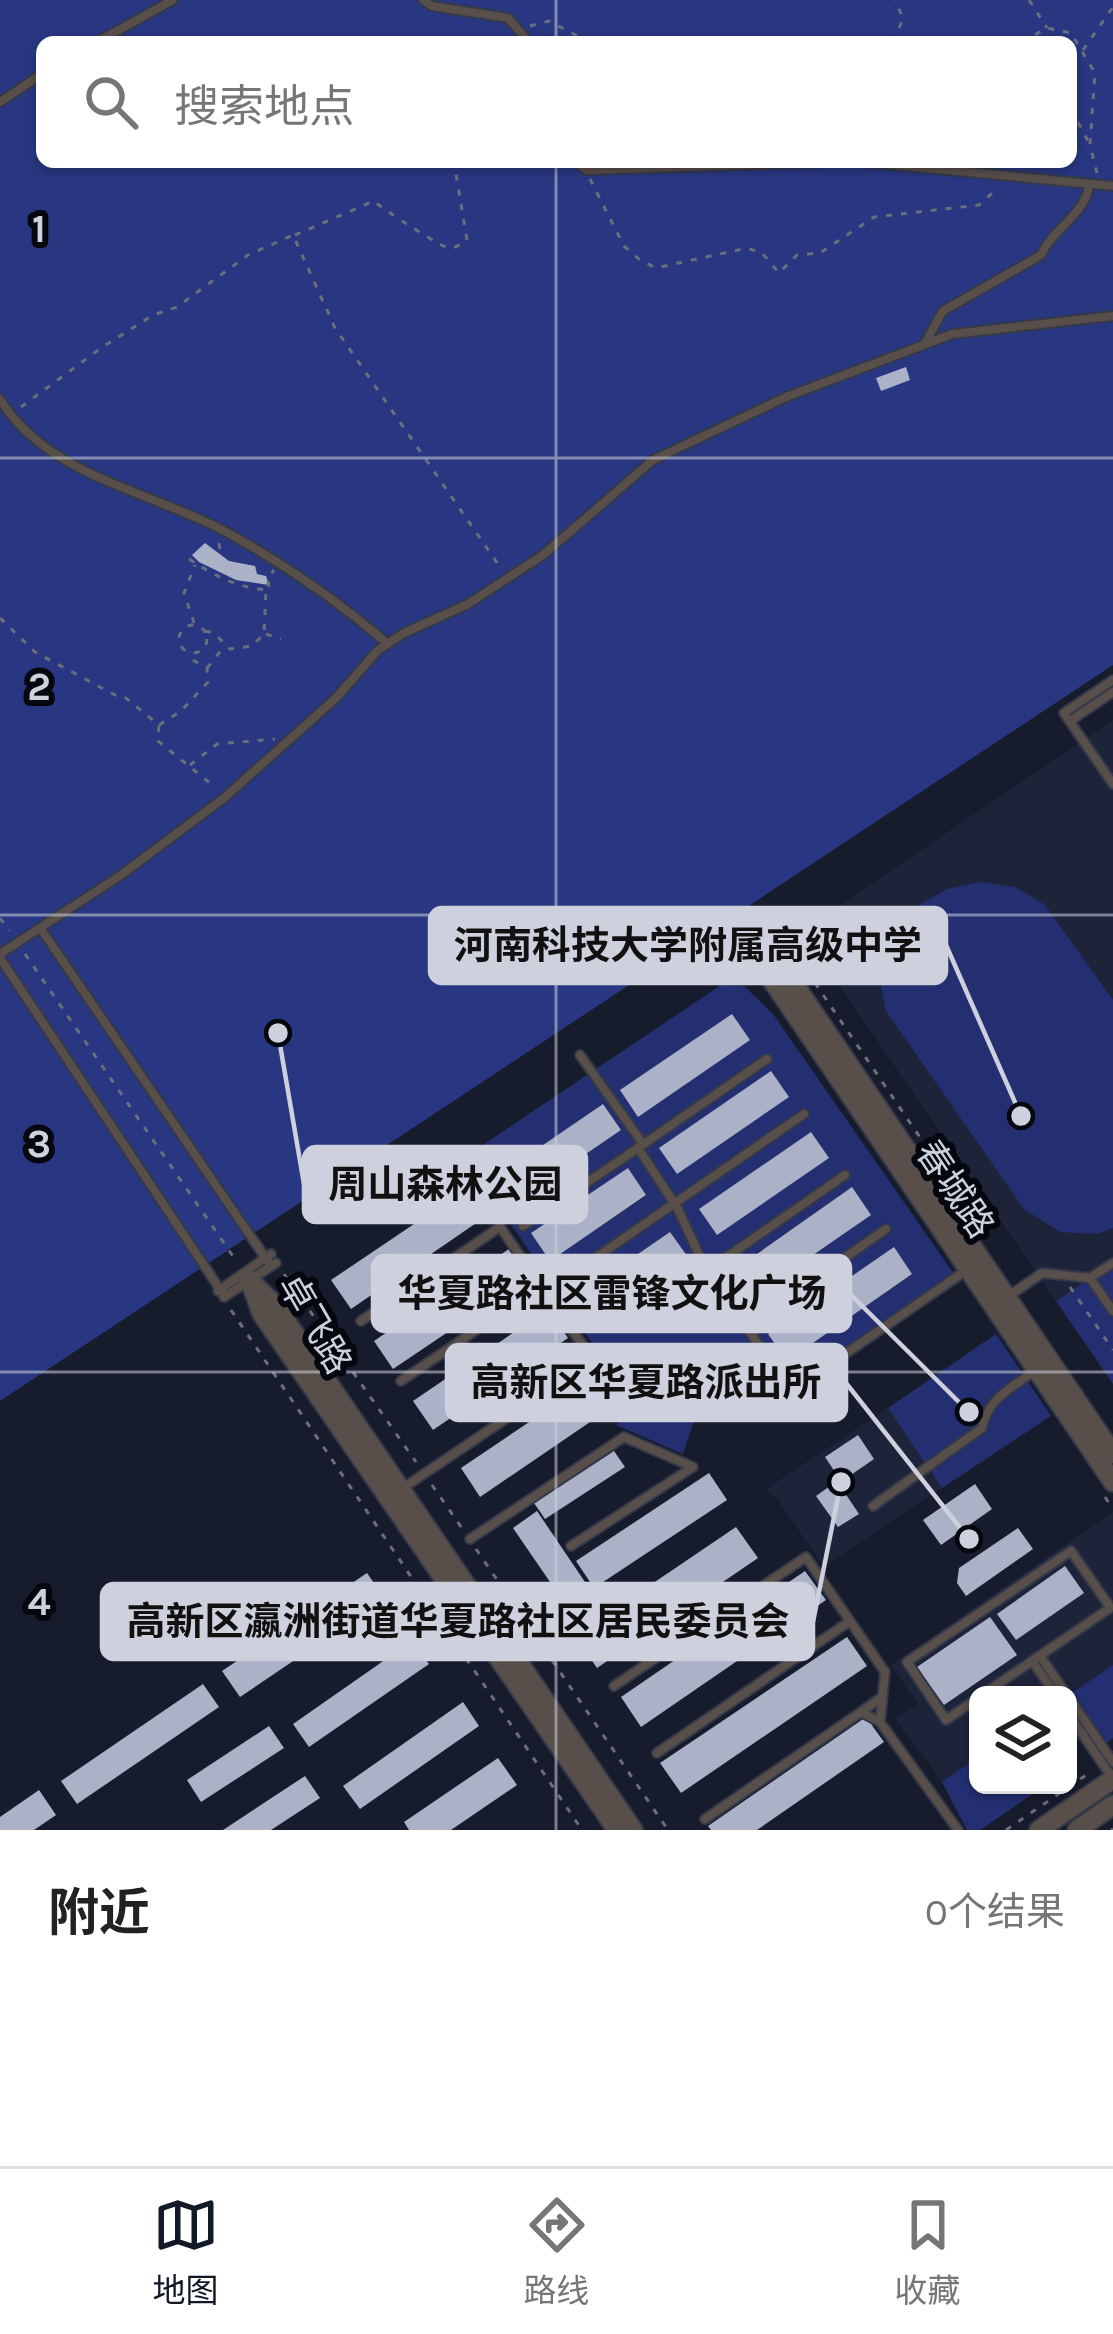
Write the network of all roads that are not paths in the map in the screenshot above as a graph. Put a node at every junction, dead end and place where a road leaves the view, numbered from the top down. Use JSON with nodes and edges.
{"nodes":[{"id":1,"x":173,"y":0,"type":"edge"},
{"id":2,"x":423,"y":0,"type":"edge"},
{"id":3,"x":108,"y":36,"type":"edge"},
{"id":4,"x":524,"y":36,"type":"edge"},
{"id":5,"x":36,"y":78,"type":"edge"},
{"id":6,"x":0,"y":102,"type":"edge"},
{"id":7,"x":584,"y":168,"type":"edge"},
{"id":8,"x":647,"y":168,"type":"edge"},
{"id":9,"x":921,"y":168,"type":"edge"},
{"id":10,"x":1092,"y":185,"type":"junction"},
{"id":11,"x":1113,"y":186,"type":"edge"},
{"id":12,"x":1113,"y":316,"type":"edge"},
{"id":13,"x":925,"y":343,"type":"junction"},
{"id":14,"x":0,"y":398,"type":"edge"},
{"id":15,"x":10,"y":416,"type":"junction"},
{"id":16,"x":0,"y":422,"type":"edge"},
{"id":17,"x":388,"y":644,"type":"junction"},
{"id":18,"x":1113,"y":680,"type":"edge"},
{"id":19,"x":1113,"y":692,"type":"edge"},
{"id":20,"x":1067,"y":717,"type":"junction"},
{"id":21,"x":1113,"y":784,"type":"edge"},
{"id":22,"x":40,"y":929,"type":"junction"},
{"id":23,"x":0,"y":956,"type":"edge"},
{"id":24,"x":580,"y":1054,"type":"dead end"},
{"id":25,"x":767,"y":1059,"type":"dead end"},
{"id":26,"x":804,"y":1114,"type":"dead end"},
{"id":27,"x":640,"y":1146,"type":"junction"},
{"id":28,"x":845,"y":1175,"type":"dead end"},
{"id":29,"x":674,"y":1204,"type":"junction"},
{"id":30,"x":523,"y":1226,"type":"dead end"},
{"id":31,"x":886,"y":1229,"type":"dead end"},
{"id":32,"x":1113,"y":1263,"type":"edge"},
{"id":33,"x":969,"y":1268,"type":"junction"},
{"id":34,"x":708,"y":1270,"type":"junction"},
{"id":35,"x":247,"y":1276,"type":"junction"},
{"id":36,"x":1090,"y":1278,"type":"junction"},
{"id":37,"x":559,"y":1283,"type":"dead end"},
{"id":38,"x":541,"y":1286,"type":"junction"},
{"id":39,"x":1000,"y":1301,"type":"junction"},
{"id":40,"x":1113,"y":1311,"type":"edge"},
{"id":41,"x":361,"y":1322,"type":"dead end"},
{"id":42,"x":746,"y":1327,"type":"junction"},
{"id":43,"x":1043,"y":1365,"type":"junction"},
{"id":44,"x":401,"y":1381,"type":"dead end"},
{"id":45,"x":1113,"y":1454,"type":"edge"},
{"id":46,"x":1113,"y":1482,"type":"edge"},
{"id":47,"x":395,"y":1494,"type":"junction"},
{"id":48,"x":873,"y":1506,"type":"dead end"},
{"id":49,"x":470,"y":1540,"type":"dead end"},
{"id":50,"x":572,"y":1546,"type":"dead end"},
{"id":51,"x":1112,"y":1606,"type":"edge"},
{"id":52,"x":850,"y":1621,"type":"junction"},
{"id":53,"x":1036,"y":1658,"type":"junction"},
{"id":54,"x":614,"y":1686,"type":"dead end"},
{"id":55,"x":995,"y":1686,"type":"edge"},
{"id":56,"x":1051,"y":1686,"type":"edge"},
{"id":57,"x":1060,"y":1686,"type":"edge"},
{"id":58,"x":882,"y":1697,"type":"junction"},
{"id":59,"x":969,"y":1704,"type":"edge"},
{"id":60,"x":861,"y":1712,"type":"junction"},
{"id":61,"x":1077,"y":1712,"type":"edge"},
{"id":62,"x":880,"y":1722,"type":"junction"},
{"id":63,"x":1077,"y":1725,"type":"edge"},
{"id":64,"x":657,"y":1754,"type":"dead end"},
{"id":65,"x":1110,"y":1771,"type":"edge"},
{"id":66,"x":1113,"y":1805,"type":"edge"},
{"id":67,"x":705,"y":1819,"type":"dead end"},
{"id":68,"x":617,"y":1830,"type":"edge"},
{"id":69,"x":633,"y":1830,"type":"edge"},
{"id":70,"x":958,"y":1830,"type":"edge"},
{"id":71,"x":1039,"y":1830,"type":"edge"},
{"id":72,"x":1077,"y":1830,"type":"edge"}],
"edges":[{"from":1,"to":3,"type":"lane"},
{"from":2,"to":4,"type":"lane"},
{"from":5,"to":6,"type":"lane"},
{"from":7,"to":8,"type":"lane"},
{"from":9,"to":10,"type":"lane"},
{"from":10,"to":11,"type":"lane"},
{"from":10,"to":13,"type":"lane"},
{"from":12,"to":13,"type":"lane"},
{"from":13,"to":17,"type":"lane"},
{"from":14,"to":15,"type":"lane"},
{"from":15,"to":16,"type":"lane"},
{"from":15,"to":17,"type":"lane"},
{"from":17,"to":22,"type":"lane"},
{"from":18,"to":20,"type":"lane"},
{"from":19,"to":20,"type":"lane"},
{"from":20,"to":21,"type":"lane"},
{"from":22,"to":23,"type":"lane"},
{"from":22,"to":35,"type":"lane"},
{"from":23,"to":35,"type":"lane"},
{"from":24,"to":27,"type":"lane"},
{"from":25,"to":27,"type":"lane"},
{"from":26,"to":29,"type":"lane"},
{"from":27,"to":29,"type":"lane"},
{"from":27,"to":30,"type":"lane"},
{"from":28,"to":34,"type":"lane"},
{"from":29,"to":34,"type":"lane"},
{"from":29,"to":37,"type":"lane"},
{"from":31,"to":42,"type":"lane"},
{"from":32,"to":36,"type":"lane"},
{"from":33,"to":39,"type":"street","name":"春城路"},
{"from":33,"to":39,"type":"street","name":"春城路"},
{"from":33,"to":42,"type":"lane"},
{"from":34,"to":42,"type":"lane"},
{"from":35,"to":47,"type":"street","name":"卓飞路"},
{"from":36,"to":39,"type":"lane"},
{"from":36,"to":40,"type":"lane"},
{"from":38,"to":41,"type":"lane"},
{"from":38,"to":44,"type":"lane"},
{"from":38,"to":47,"type":"lane"},
{"from":39,"to":43,"type":"street","name":"春城路"},
{"from":43,"to":45,"type":"street","name":"春城路"},
{"from":43,"to":46,"type":"street","name":"春城路"},
{"from":43,"to":48,"type":"lane"},
{"from":47,"to":68,"type":"street","name":"卓飞路"},
{"from":47,"to":69,"type":"street","name":"卓飞路"},
{"from":49,"to":50,"type":"lane"},
{"from":51,"to":53,"type":"lane"},
{"from":51,"to":59,"type":"lane"},
{"from":52,"to":54,"type":"lane"},
{"from":52,"to":58,"type":"lane"},
{"from":52,"to":64,"type":"lane"},
{"from":53,"to":55,"type":"lane"},
{"from":53,"to":56,"type":"lane"},
{"from":53,"to":57,"type":"lane"},
{"from":58,"to":60,"type":"lane"},
{"from":58,"to":62,"type":"lane"},
{"from":60,"to":62,"type":"lane"},
{"from":60,"to":67,"type":"lane"},
{"from":61,"to":65,"type":"lane"},
{"from":62,"to":70,"type":"lane"},
{"from":63,"to":65,"type":"lane"},
{"from":65,"to":71,"type":"street"},
{"from":66,"to":72,"type":"street"}]}
